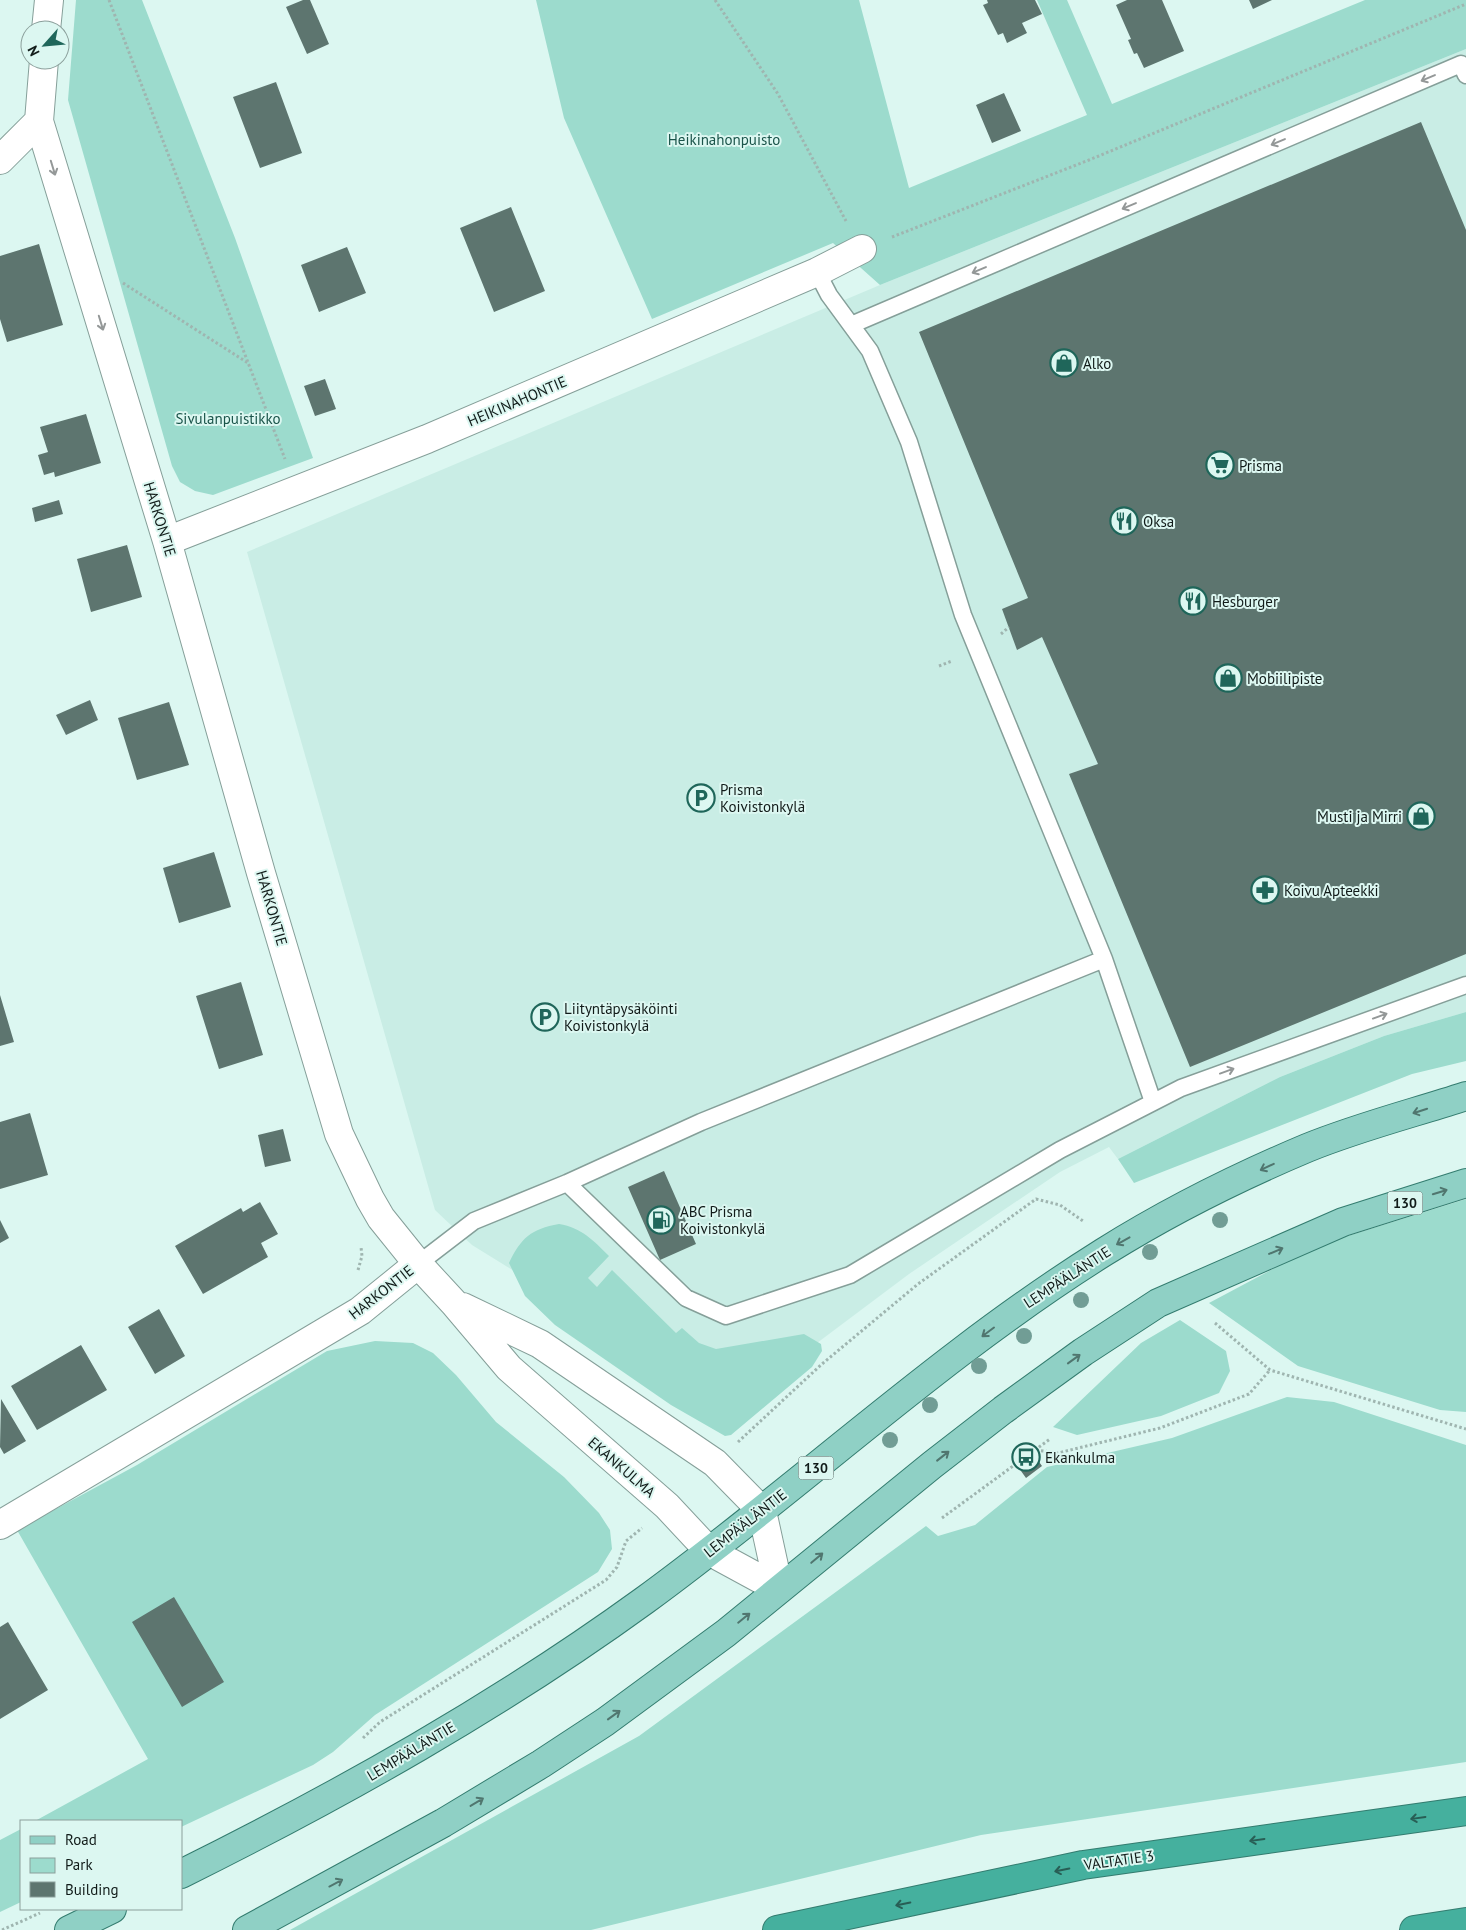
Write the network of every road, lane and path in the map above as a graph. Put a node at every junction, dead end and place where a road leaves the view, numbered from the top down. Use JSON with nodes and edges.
{"nodes":[{"id":1,"x":48,"y":0,"type":"edge"},
{"id":2,"x":109,"y":0,"type":"edge"},
{"id":3,"x":716,"y":0,"type":"edge"},
{"id":4,"x":1466,"y":4,"type":"edge"},
{"id":5,"x":47,"y":20,"type":"edge"},
{"id":6,"x":43,"y":70,"type":"edge"},
{"id":7,"x":1466,"y":75,"type":"edge"},
{"id":8,"x":39,"y":121,"type":"junction"},
{"id":9,"x":0,"y":160,"type":"edge"},
{"id":10,"x":862,"y":248,"type":"junction"},
{"id":11,"x":81,"y":255,"type":"junction"},
{"id":12,"x":817,"y":272,"type":"junction"},
{"id":13,"x":851,"y":325,"type":"junction"},
{"id":14,"x":249,"y":364,"type":"junction"},
{"id":15,"x":297,"y":490,"type":"junction"},
{"id":16,"x":167,"y":540,"type":"junction"},
{"id":17,"x":1104,"y":959,"type":"junction"},
{"id":18,"x":1466,"y":985,"type":"edge"},
{"id":19,"x":1466,"y":1096,"type":"edge"},
{"id":20,"x":1153,"y":1102,"type":"junction"},
{"id":21,"x":567,"y":1183,"type":"junction"},
{"id":22,"x":1466,"y":1183,"type":"edge"},
{"id":23,"x":418,"y":1264,"type":"junction"},
{"id":24,"x":454,"y":1303,"type":"junction"},
{"id":25,"x":1215,"y":1323,"type":"dead end"},
{"id":26,"x":1270,"y":1370,"type":"junction"},
{"id":27,"x":1466,"y":1429,"type":"edge"},
{"id":28,"x":1050,"y":1439,"type":"dead end"},
{"id":29,"x":1036,"y":1450,"type":"junction"},
{"id":30,"x":762,"y":1511,"type":"junction"},
{"id":31,"x":942,"y":1518,"type":"dead end"},
{"id":32,"x":0,"y":1525,"type":"edge"},
{"id":33,"x":709,"y":1551,"type":"junction"},
{"id":34,"x":779,"y":1589,"type":"junction"},
{"id":35,"x":1466,"y":1811,"type":"edge"},
{"id":36,"x":182,"y":1873,"type":"edge"},
{"id":37,"x":46,"y":1910,"type":"edge"},
{"id":38,"x":110,"y":1910,"type":"edge"},
{"id":39,"x":1466,"y":1922,"type":"edge"},
{"id":40,"x":2,"y":1930,"type":"edge"},
{"id":41,"x":70,"y":1930,"type":"edge"},
{"id":42,"x":247,"y":1930,"type":"edge"},
{"id":43,"x":777,"y":1930,"type":"edge"},
{"id":44,"x":1414,"y":1930,"type":"edge"}],
"edges":[{"from":1,"to":5,"type":"street"},
{"from":2,"to":14,"type":"path"},
{"from":3,"to":10,"type":"path"},
{"from":4,"to":10,"type":"path"},
{"from":6,"to":8,"type":"street","name":"HARKONTIE"},
{"from":7,"to":13,"type":"lane","one_way":true},
{"from":8,"to":9,"type":"street"},
{"from":8,"to":11,"type":"street","name":"HARKONTIE","one_way":true},
{"from":10,"to":12,"type":"street","name":"HEIKINAHONTIE"},
{"from":11,"to":14,"type":"path"},
{"from":11,"to":16,"type":"street","name":"HARKONTIE","one_way":true},
{"from":12,"to":13,"type":"lane"},
{"from":12,"to":15,"type":"street","name":"HEIKINAHONTIE"},
{"from":13,"to":17,"type":"lane"},
{"from":14,"to":15,"type":"path"},
{"from":15,"to":16,"type":"street","name":"HEIKINAHONTIE"},
{"from":16,"to":23,"type":"street","name":"HARKONTIE"},
{"from":17,"to":20,"type":"lane"},
{"from":17,"to":21,"type":"lane"},
{"from":20,"to":18,"type":"lane","one_way":true},
{"from":19,"to":30,"type":"main road","name":"LEMPÄÄLÄNTIE","number":"130","one_way":true},
{"from":20,"to":21,"type":"lane"},
{"from":21,"to":23,"type":"lane"},
{"from":34,"to":22,"type":"main road","number":"130","one_way":true},
{"from":23,"to":24,"type":"street","name":"EKANKULMA"},
{"from":23,"to":32,"type":"street","name":"HARKONTIE"},
{"from":24,"to":30,"type":"street","name":"EKANKULMA"},
{"from":24,"to":33,"type":"street","name":"EKANKULMA"},
{"from":25,"to":26,"type":"path"},
{"from":26,"to":27,"type":"path"},
{"from":26,"to":29,"type":"path"},
{"from":28,"to":29,"type":"path"},
{"from":29,"to":31,"type":"path"},
{"from":30,"to":33,"type":"main road","name":"LEMPÄÄLÄNTIE","number":"130"},
{"from":30,"to":34,"type":"street"},
{"from":33,"to":34,"type":"street","name":"EKANKULMA"},
{"from":33,"to":36,"type":"main road","name":"LEMPÄÄLÄNTIE","number":"130"},
{"from":42,"to":34,"type":"main road","number":"130","one_way":true},
{"from":35,"to":43,"type":"highway","name":"VALTATIE 3","one_way":true},
{"from":37,"to":40,"type":"path"},
{"from":38,"to":41,"type":"main road"},
{"from":39,"to":44,"type":"highway"}]}
